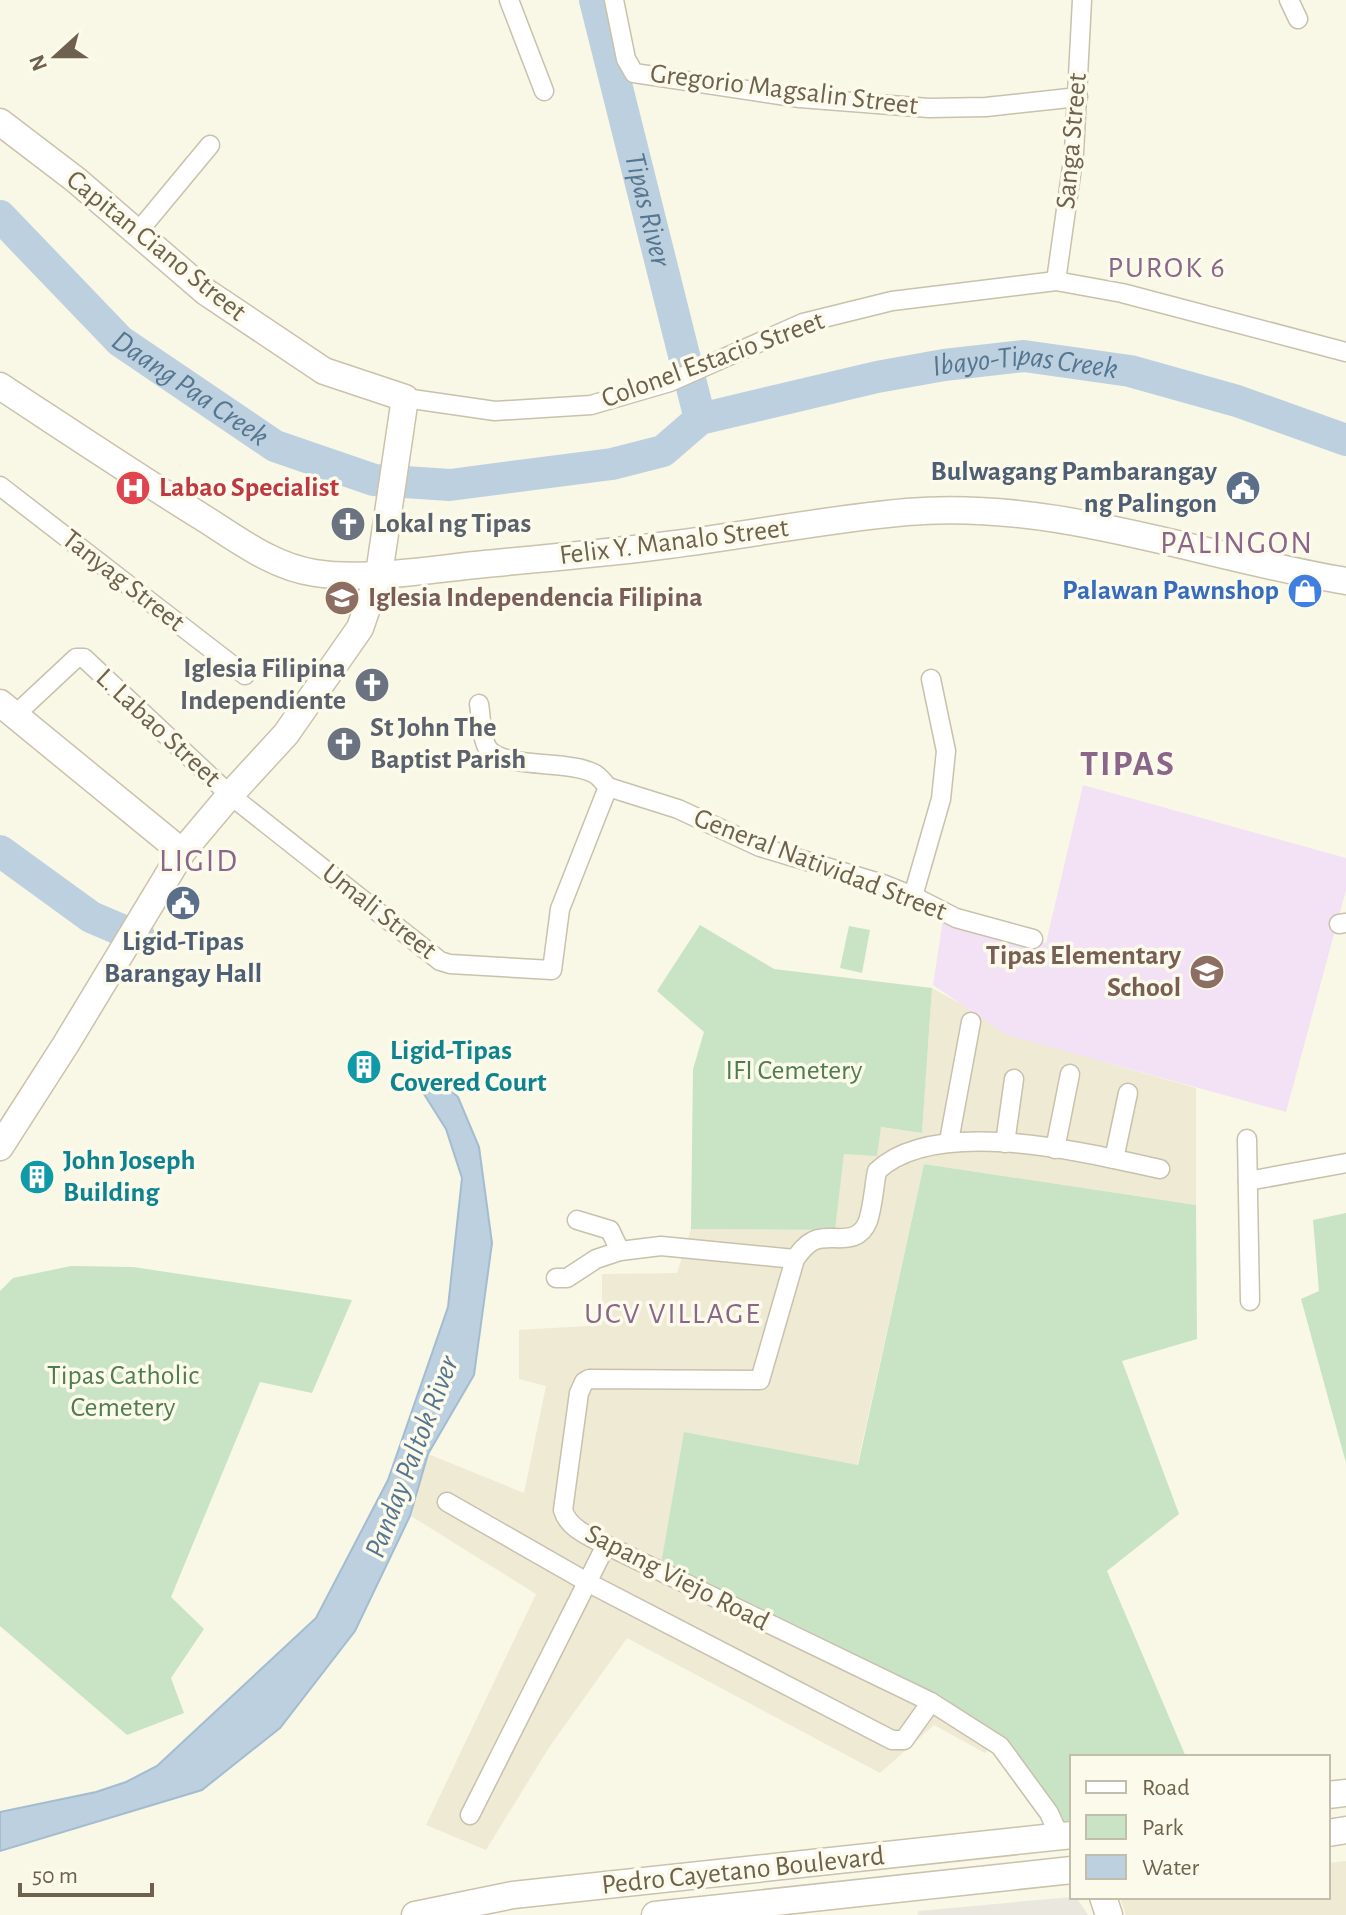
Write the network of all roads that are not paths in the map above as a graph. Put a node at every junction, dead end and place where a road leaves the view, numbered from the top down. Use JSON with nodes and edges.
{"nodes":[{"id":1,"x":509,"y":0,"type":"edge"},
{"id":2,"x":614,"y":0,"type":"edge"},
{"id":3,"x":1082,"y":0,"type":"edge"},
{"id":4,"x":1289,"y":0,"type":"edge"},
{"id":5,"x":1298,"y":19,"type":"dead end"},
{"id":6,"x":544,"y":91,"type":"dead end"},
{"id":7,"x":1078,"y":97,"type":"junction"},
{"id":8,"x":0,"y":122,"type":"edge"},
{"id":9,"x":210,"y":145,"type":"dead end"},
{"id":10,"x":137,"y":233,"type":"junction"},
{"id":11,"x":1056,"y":281,"type":"junction"},
{"id":12,"x":1346,"y":352,"type":"edge"},
{"id":13,"x":0,"y":386,"type":"edge"},
{"id":14,"x":405,"y":398,"type":"junction"},
{"id":15,"x":0,"y":486,"type":"edge"},
{"id":16,"x":379,"y":574,"type":"junction"},
{"id":17,"x":1346,"y":581,"type":"edge"},
{"id":18,"x":245,"y":675,"type":"dead end"},
{"id":19,"x":931,"y":679,"type":"dead end"},
{"id":20,"x":479,"y":704,"type":"dead end"},
{"id":21,"x":7,"y":709,"type":"edge"},
{"id":22,"x":608,"y":787,"type":"junction"},
{"id":23,"x":230,"y":795,"type":"junction"},
{"id":24,"x":182,"y":852,"type":"junction"},
{"id":25,"x":913,"y":896,"type":"junction"},
{"id":26,"x":1033,"y":939,"type":"dead end"},
{"id":27,"x":971,"y":1022,"type":"dead end"},
{"id":28,"x":1070,"y":1074,"type":"dead end"},
{"id":29,"x":1014,"y":1079,"type":"dead end"},
{"id":30,"x":1128,"y":1093,"type":"dead end"},
{"id":31,"x":1247,"y":1139,"type":"dead end"},
{"id":32,"x":949,"y":1141,"type":"junction"},
{"id":33,"x":1005,"y":1143,"type":"junction"},
{"id":34,"x":0,"y":1147,"type":"edge"},
{"id":35,"x":1055,"y":1149,"type":"junction"},
{"id":36,"x":1114,"y":1159,"type":"junction"},
{"id":37,"x":1346,"y":1163,"type":"edge"},
{"id":38,"x":1160,"y":1169,"type":"dead end"},
{"id":39,"x":1248,"y":1181,"type":"junction"},
{"id":40,"x":577,"y":1220,"type":"dead end"},
{"id":41,"x":620,"y":1251,"type":"junction"},
{"id":42,"x":795,"y":1259,"type":"junction"},
{"id":43,"x":556,"y":1278,"type":"dead end"},
{"id":44,"x":1250,"y":1301,"type":"dead end"},
{"id":45,"x":447,"y":1502,"type":"dead end"},
{"id":46,"x":606,"y":1545,"type":"junction"},
{"id":47,"x":587,"y":1582,"type":"junction"},
{"id":48,"x":931,"y":1702,"type":"junction"},
{"id":49,"x":470,"y":1815,"type":"dead end"},
{"id":50,"x":1068,"y":1839,"type":"edge"},
{"id":51,"x":1070,"y":1870,"type":"edge"},
{"id":52,"x":415,"y":1915,"type":"edge"},
{"id":53,"x":655,"y":1915,"type":"edge"}],
"edges":[{"from":1,"to":6,"type":"street"},
{"from":2,"to":7,"type":"street","name":"Gregorio Magsalin Street"},
{"from":3,"to":7,"type":"street","name":"Sanga Street"},
{"from":4,"to":5,"type":"street"},
{"from":7,"to":11,"type":"street","name":"Sanga Street"},
{"from":8,"to":10,"type":"main road","name":"Capitan Ciano Street"},
{"from":9,"to":10,"type":"street"},
{"from":10,"to":14,"type":"main road","name":"Capitan Ciano Street"},
{"from":11,"to":12,"type":"street","name":"Colonel Estacio Street"},
{"from":11,"to":14,"type":"street","name":"Colonel Estacio Street"},
{"from":13,"to":16,"type":"main road","name":"Felix Y. Manalo Street"},
{"from":14,"to":16,"type":"main road"},
{"from":15,"to":18,"type":"street","name":"Tanyag Street"},
{"from":16,"to":17,"type":"main road","name":"Felix Y. Manalo Street"},
{"from":16,"to":23,"type":"main road"},
{"from":19,"to":25,"type":"street"},
{"from":20,"to":22,"type":"street","name":"General Natividad Street"},
{"from":21,"to":23,"type":"street","name":"L. Labao Street"},
{"from":21,"to":24,"type":"main road"},
{"from":22,"to":23,"type":"street","name":"Umali Street"},
{"from":22,"to":25,"type":"street","name":"General Natividad Street"},
{"from":23,"to":24,"type":"main road"},
{"from":24,"to":34,"type":"main road"},
{"from":25,"to":26,"type":"street","name":"General Natividad Street"},
{"from":27,"to":32,"type":"street"},
{"from":28,"to":35,"type":"street"},
{"from":29,"to":33,"type":"street"},
{"from":30,"to":36,"type":"street"},
{"from":31,"to":39,"type":"street"},
{"from":32,"to":33,"type":"street"},
{"from":32,"to":42,"type":"street"},
{"from":33,"to":35,"type":"street"},
{"from":35,"to":36,"type":"street"},
{"from":36,"to":38,"type":"street"},
{"from":37,"to":39,"type":"street"},
{"from":39,"to":44,"type":"street"},
{"from":40,"to":41,"type":"street"},
{"from":41,"to":42,"type":"street"},
{"from":41,"to":43,"type":"street"},
{"from":42,"to":46,"type":"street","name":"Sapang Viejo Road"},
{"from":45,"to":47,"type":"street"},
{"from":46,"to":47,"type":"street"},
{"from":46,"to":48,"type":"street","name":"Sapang Viejo Road"},
{"from":47,"to":48,"type":"street"},
{"from":47,"to":49,"type":"street"},
{"from":48,"to":50,"type":"street","name":"Sapang Viejo Road"},
{"from":50,"to":52,"type":"main road","name":"Pedro Cayetano Boulevard"},
{"from":51,"to":53,"type":"main road","name":"Pedro Cayetano Boulevard"}]}
